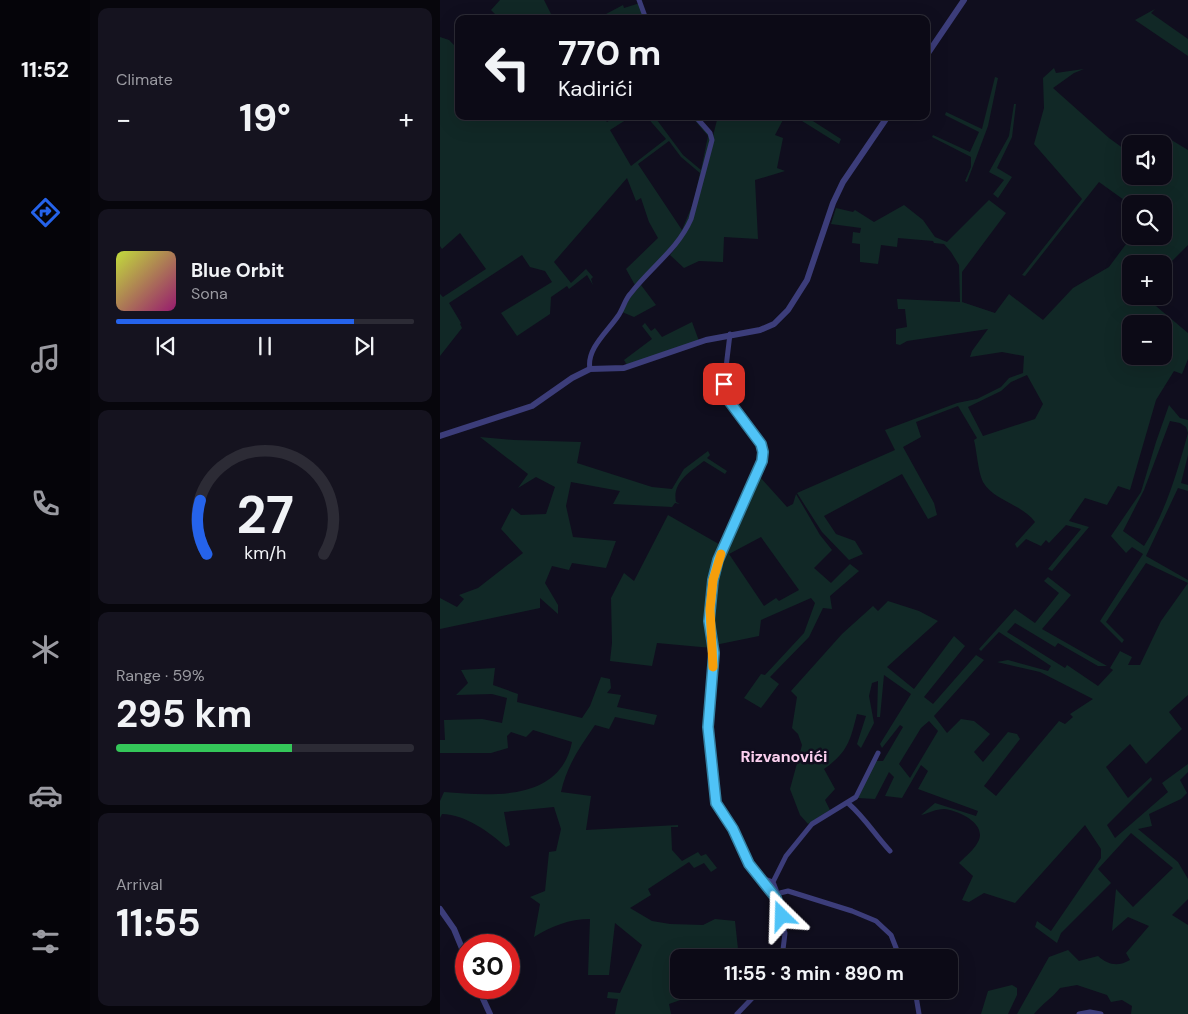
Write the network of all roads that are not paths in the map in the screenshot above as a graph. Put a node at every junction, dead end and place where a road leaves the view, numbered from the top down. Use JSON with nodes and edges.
{"nodes":[{"id":1,"x":639,"y":0,"type":"edge"},
{"id":2,"x":962,"y":1,"type":"edge"},
{"id":3,"x":645,"y":15,"type":"edge"},
{"id":4,"x":930,"y":50,"type":"edge"},
{"id":5,"x":699,"y":120,"type":"edge"},
{"id":6,"x":885,"y":120,"type":"edge"},
{"id":7,"x":730,"y":334,"type":"junction"},
{"id":8,"x":590,"y":369,"type":"junction"},
{"id":9,"x":440,"y":436,"type":"edge"},
{"id":10,"x":878,"y":753,"type":"dead end"},
{"id":11,"x":849,"y":804,"type":"junction"},
{"id":12,"x":890,"y":851,"type":"dead end"},
{"id":13,"x":759,"y":876,"type":"junction"},
{"id":14,"x":773,"y":882,"type":"junction"},
{"id":15,"x":777,"y":897,"type":"junction"},
{"id":16,"x":440,"y":909,"type":"edge"},
{"id":17,"x":456,"y":934,"type":"edge"},
{"id":18,"x":783,"y":949,"type":"edge"},
{"id":19,"x":896,"y":949,"type":"edge"},
{"id":20,"x":483,"y":999,"type":"edge"},
{"id":21,"x":751,"y":999,"type":"edge"},
{"id":22,"x":917,"y":999,"type":"edge"},
{"id":23,"x":490,"y":1014,"type":"edge"},
{"id":24,"x":737,"y":1014,"type":"edge"},
{"id":25,"x":920,"y":1014,"type":"edge"},
{"id":26,"x":1079,"y":1014,"type":"edge"},
{"id":27,"x":1101,"y":1014,"type":"edge"}],
"edges":[{"from":1,"to":3,"type":"street"},
{"from":2,"to":4,"type":"street"},
{"from":5,"to":8,"type":"street"},
{"from":6,"to":7,"type":"street"},
{"from":7,"to":8,"type":"street"},
{"from":7,"to":13,"type":"street"},
{"from":8,"to":9,"type":"street"},
{"from":10,"to":11,"type":"street"},
{"from":11,"to":12,"type":"street"},
{"from":11,"to":14,"type":"street"},
{"from":13,"to":14,"type":"street"},
{"from":13,"to":15,"type":"street"},
{"from":14,"to":15,"type":"street"},
{"from":15,"to":18,"type":"street"},
{"from":15,"to":19,"type":"street"},
{"from":16,"to":17,"type":"street"},
{"from":20,"to":23,"type":"street"},
{"from":21,"to":24,"type":"street"},
{"from":22,"to":25,"type":"street"},
{"from":26,"to":27,"type":"street"}]}
